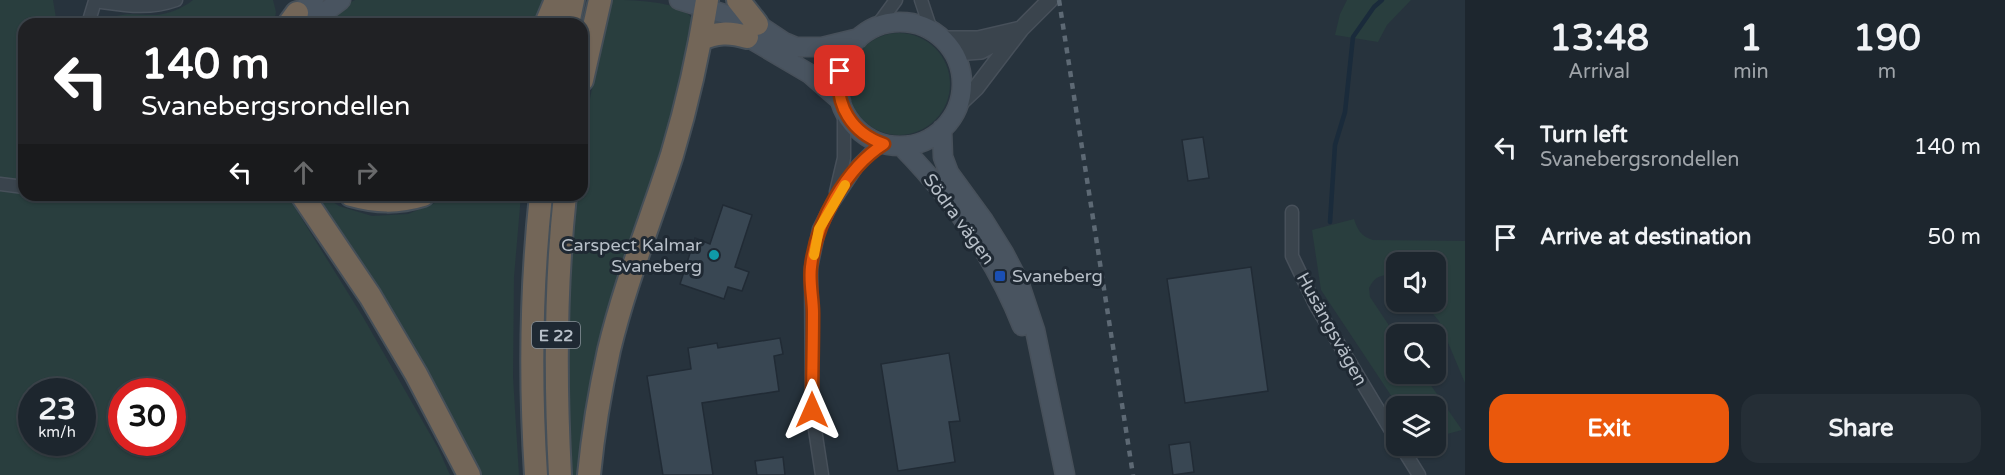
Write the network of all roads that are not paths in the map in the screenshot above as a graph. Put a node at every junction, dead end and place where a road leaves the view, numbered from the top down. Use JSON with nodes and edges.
{"nodes":[{"id":1,"x":176,"y":0,"type":"edge"},
{"id":2,"x":341,"y":0,"type":"edge"},
{"id":3,"x":556,"y":0,"type":"edge"},
{"id":4,"x":573,"y":0,"type":"edge"},
{"id":5,"x":600,"y":0,"type":"edge"},
{"id":6,"x":680,"y":0,"type":"edge"},
{"id":7,"x":738,"y":0,"type":"edge"},
{"id":8,"x":896,"y":0,"type":"edge"},
{"id":9,"x":921,"y":0,"type":"edge"},
{"id":10,"x":1050,"y":0,"type":"edge"},
{"id":11,"x":706,"y":5,"type":"edge"},
{"id":12,"x":301,"y":14,"type":"edge"},
{"id":13,"x":90,"y":18,"type":"edge"},
{"id":14,"x":548,"y":18,"type":"edge"},
{"id":15,"x":569,"y":18,"type":"edge"},
{"id":16,"x":877,"y":26,"type":"junction"},
{"id":17,"x":1021,"y":28,"type":"junction"},
{"id":18,"x":752,"y":31,"type":"junction"},
{"id":19,"x":937,"y":34,"type":"junction"},
{"id":20,"x":859,"y":38,"type":"junction"},
{"id":21,"x":700,"y":40,"type":"junction"},
{"id":22,"x":588,"y":53,"type":"edge"},
{"id":23,"x":954,"y":53,"type":"junction"},
{"id":24,"x":959,"y":104,"type":"junction"},
{"id":25,"x":842,"y":106,"type":"junction"},
{"id":26,"x":942,"y":129,"type":"junction"},
{"id":27,"x":892,"y":145,"type":"junction"},
{"id":28,"x":0,"y":184,"type":"edge"},
{"id":29,"x":18,"y":186,"type":"edge"},
{"id":30,"x":306,"y":201,"type":"edge"},
{"id":31,"x":381,"y":201,"type":"edge"},
{"id":32,"x":396,"y":201,"type":"edge"},
{"id":33,"x":541,"y":201,"type":"edge"},
{"id":34,"x":565,"y":201,"type":"edge"},
{"id":35,"x":832,"y":204,"type":"junction"},
{"id":36,"x":1292,"y":212,"type":"dead end"},
{"id":37,"x":1050,"y":397,"type":"junction"},
{"id":38,"x":1386,"y":422,"type":"edge"},
{"id":39,"x":1407,"y":456,"type":"edge"},
{"id":40,"x":469,"y":475,"type":"edge"},
{"id":41,"x":536,"y":475,"type":"edge"},
{"id":42,"x":560,"y":475,"type":"edge"},
{"id":43,"x":589,"y":475,"type":"edge"},
{"id":44,"x":822,"y":475,"type":"edge"},
{"id":45,"x":1065,"y":475,"type":"edge"},
{"id":46,"x":1419,"y":475,"type":"edge"}],
"edges":[{"from":1,"to":13,"type":"street"},
{"from":2,"to":12,"type":"main road"},
{"from":3,"to":14,"type":"highway"},
{"from":4,"to":15,"type":"highway"},
{"from":5,"to":22,"type":"highway"},
{"from":6,"to":11,"type":"main road"},
{"from":7,"to":18,"type":"highway"},
{"from":8,"to":16,"type":"street"},
{"from":9,"to":19,"type":"street"},
{"from":10,"to":17,"type":"street"},
{"from":11,"to":18,"type":"main road"},
{"from":11,"to":21,"type":"highway"},
{"from":16,"to":19,"type":"main road"},
{"from":16,"to":20,"type":"main road"},
{"from":17,"to":19,"type":"street"},
{"from":17,"to":23,"type":"street"},
{"from":17,"to":24,"type":"street"},
{"from":18,"to":20,"type":"main road"},
{"from":18,"to":21,"type":"highway"},
{"from":18,"to":25,"type":"main road"},
{"from":19,"to":23,"type":"main road"},
{"from":20,"to":25,"type":"main road"},
{"from":21,"to":43,"type":"highway"},
{"from":23,"to":24,"type":"main road"},
{"from":24,"to":26,"type":"main road"},
{"from":25,"to":27,"type":"main road"},
{"from":25,"to":35,"type":"street"},
{"from":26,"to":27,"type":"main road"},
{"from":26,"to":37,"type":"main road","name":"Södra vägen"},
{"from":27,"to":35,"type":"street"},
{"from":27,"to":37,"type":"main road","name":"Södra vägen"},
{"from":28,"to":29,"type":"street"},
{"from":30,"to":40,"type":"highway"},
{"from":31,"to":32,"type":"highway"},
{"from":33,"to":41,"type":"highway","number":"E 22"},
{"from":34,"to":42,"type":"highway","number":"E 22"},
{"from":35,"to":44,"type":"street"},
{"from":36,"to":38,"type":"street","name":"Husängsvägen"},
{"from":37,"to":45,"type":"main road","name":"Södra vägen"},
{"from":39,"to":46,"type":"street"}]}
